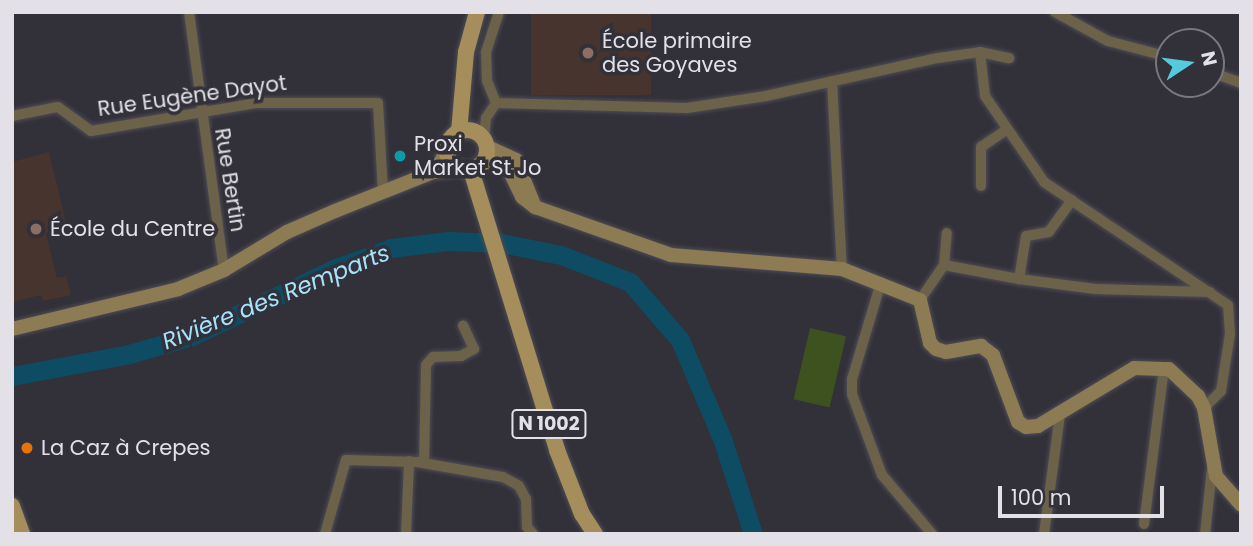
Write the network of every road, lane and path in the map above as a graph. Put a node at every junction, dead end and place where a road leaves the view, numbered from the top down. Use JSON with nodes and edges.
{"nodes":[{"id":1,"x":189,"y":12,"type":"edge"},
{"id":2,"x":499,"y":12,"type":"edge"},
{"id":3,"x":1055,"y":12,"type":"edge"},
{"id":4,"x":479,"y":16,"type":"edge"},
{"id":5,"x":980,"y":52,"type":"junction"},
{"id":6,"x":1155,"y":53,"type":"edge"},
{"id":7,"x":1010,"y":58,"type":"dead end"},
{"id":8,"x":832,"y":81,"type":"junction"},
{"id":9,"x":496,"y":103,"type":"junction"},
{"id":10,"x":200,"y":110,"type":"junction"},
{"id":11,"x":12,"y":116,"type":"edge"},
{"id":12,"x":1006,"y":130,"type":"junction"},
{"id":13,"x":447,"y":150,"type":"junction"},
{"id":14,"x":474,"y":150,"type":"junction"},
{"id":15,"x":435,"y":172,"type":"junction"},
{"id":16,"x":981,"y":186,"type":"dead end"},
{"id":17,"x":383,"y":193,"type":"junction"},
{"id":18,"x":1072,"y":200,"type":"junction"},
{"id":19,"x":947,"y":233,"type":"dead end"},
{"id":20,"x":944,"y":265,"type":"junction"},
{"id":21,"x":842,"y":269,"type":"junction"},
{"id":22,"x":225,"y":270,"type":"junction"},
{"id":23,"x":1019,"y":279,"type":"junction"},
{"id":24,"x":881,"y":282,"type":"junction"},
{"id":25,"x":1210,"y":292,"type":"junction"},
{"id":26,"x":919,"y":300,"type":"junction"},
{"id":27,"x":463,"y":325,"type":"dead end"},
{"id":28,"x":12,"y":329,"type":"edge"},
{"id":29,"x":1164,"y":368,"type":"junction"},
{"id":30,"x":1204,"y":408,"type":"junction"},
{"id":31,"x":1060,"y":414,"type":"junction"},
{"id":32,"x":409,"y":461,"type":"junction"},
{"id":33,"x":424,"y":463,"type":"junction"},
{"id":34,"x":1212,"y":465,"type":"junction"},
{"id":35,"x":1241,"y":505,"type":"edge"},
{"id":36,"x":12,"y":506,"type":"edge"},
{"id":37,"x":1144,"y":524,"type":"dead end"},
{"id":38,"x":22,"y":534,"type":"edge"},
{"id":39,"x":325,"y":534,"type":"edge"},
{"id":40,"x":406,"y":534,"type":"edge"},
{"id":41,"x":533,"y":534,"type":"edge"},
{"id":42,"x":595,"y":534,"type":"edge"},
{"id":43,"x":932,"y":534,"type":"edge"},
{"id":44,"x":1044,"y":534,"type":"edge"},
{"id":45,"x":1205,"y":534,"type":"edge"}],
"edges":[{"from":1,"to":10,"type":"street","name":"Rue Bertin"},
{"from":2,"to":9,"type":"street"},
{"from":3,"to":6,"type":"street"},
{"from":4,"to":14,"type":"main road","number":"N 1002"},
{"from":5,"to":7,"type":"street"},
{"from":5,"to":8,"type":"street"},
{"from":5,"to":12,"type":"street"},
{"from":8,"to":9,"type":"street"},
{"from":8,"to":21,"type":"street"},
{"from":9,"to":14,"type":"street"},
{"from":10,"to":11,"type":"street","name":"Rue Eugène Dayot"},
{"from":10,"to":17,"type":"street","name":"Rue Eugène Dayot"},
{"from":10,"to":22,"type":"street","name":"Rue Bertin"},
{"from":12,"to":16,"type":"street"},
{"from":12,"to":18,"type":"street"},
{"from":13,"to":14,"type":"main road","number":"N 1002"},
{"from":13,"to":14,"type":"main road","number":"N 1002"},
{"from":13,"to":15,"type":"street"},
{"from":14,"to":15,"type":"street"},
{"from":14,"to":21,"type":"street"},
{"from":14,"to":42,"type":"main road","number":"N 1002"},
{"from":15,"to":17,"type":"street"},
{"from":17,"to":22,"type":"street"},
{"from":18,"to":23,"type":"street"},
{"from":18,"to":25,"type":"street"},
{"from":19,"to":20,"type":"street"},
{"from":20,"to":23,"type":"street"},
{"from":20,"to":26,"type":"street"},
{"from":21,"to":24,"type":"street"},
{"from":22,"to":28,"type":"street"},
{"from":23,"to":25,"type":"street"},
{"from":24,"to":26,"type":"street"},
{"from":24,"to":43,"type":"street"},
{"from":25,"to":30,"type":"street"},
{"from":26,"to":31,"type":"street"},
{"from":27,"to":33,"type":"street"},
{"from":29,"to":30,"type":"street"},
{"from":29,"to":31,"type":"street"},
{"from":29,"to":37,"type":"street"},
{"from":30,"to":34,"type":"street"},
{"from":31,"to":44,"type":"street"},
{"from":32,"to":33,"type":"street"},
{"from":32,"to":39,"type":"street"},
{"from":32,"to":40,"type":"street"},
{"from":33,"to":41,"type":"street"},
{"from":34,"to":35,"type":"street"},
{"from":34,"to":45,"type":"street"},
{"from":36,"to":38,"type":"main road"}]}
